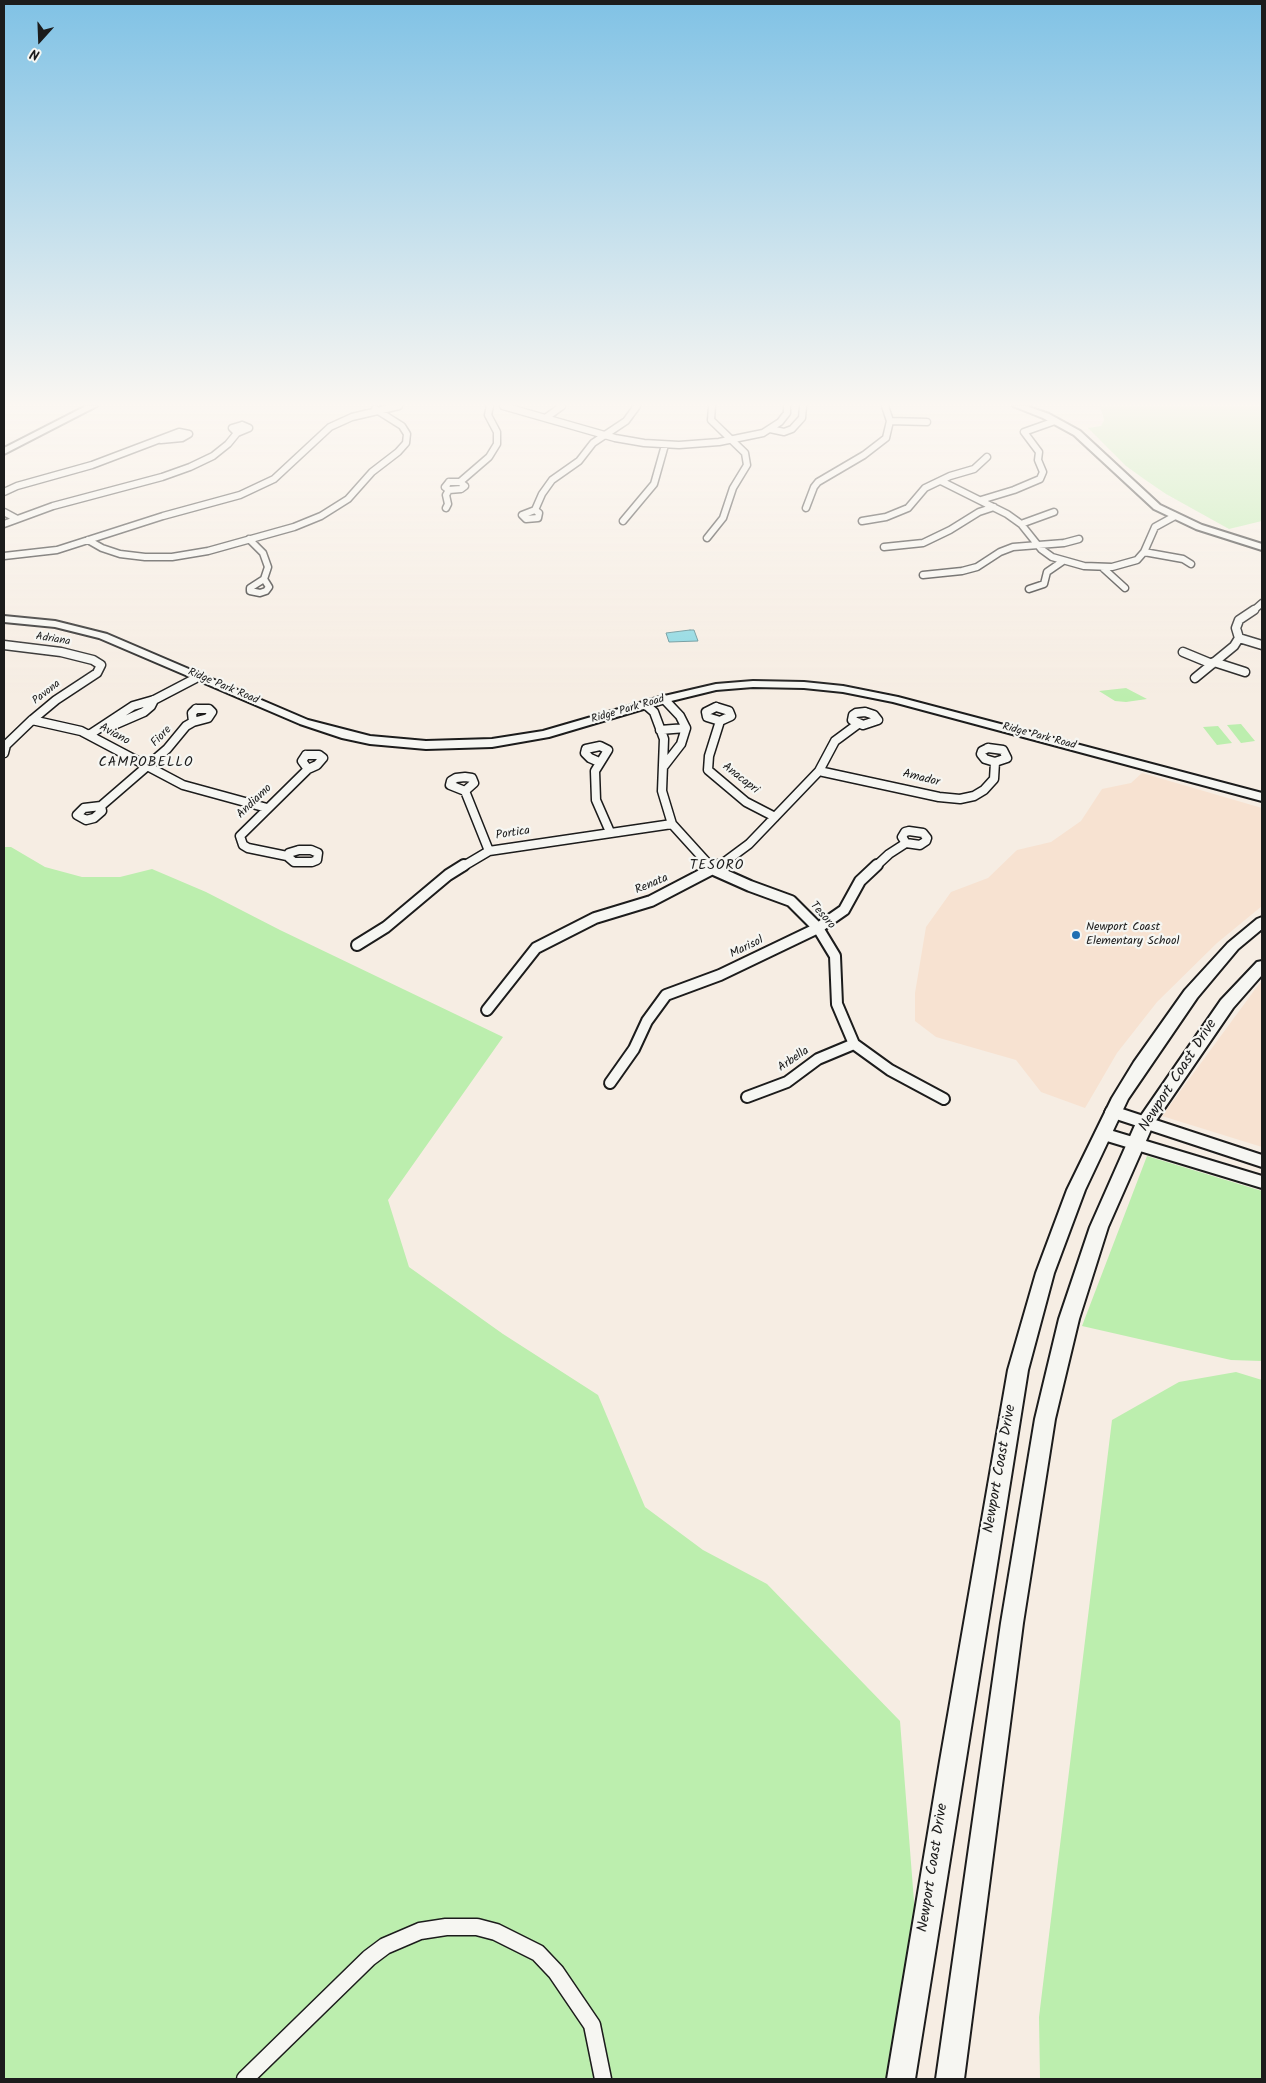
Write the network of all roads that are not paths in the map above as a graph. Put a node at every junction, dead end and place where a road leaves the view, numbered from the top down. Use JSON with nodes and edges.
{"nodes":[{"id":1,"x":63,"y":503,"type":"edge"},
{"id":2,"x":213,"y":503,"type":"edge"},
{"id":3,"x":342,"y":503,"type":"edge"},
{"id":4,"x":448,"y":503,"type":"edge"},
{"id":5,"x":537,"y":503,"type":"edge"},
{"id":6,"x":638,"y":503,"type":"edge"},
{"id":7,"x":728,"y":503,"type":"edge"},
{"id":8,"x":808,"y":503,"type":"edge"},
{"id":9,"x":913,"y":503,"type":"edge"},
{"id":10,"x":987,"y":503,"type":"edge"},
{"id":11,"x":1153,"y":503,"type":"edge"},
{"id":12,"x":994,"y":507,"type":"junction"},
{"id":13,"x":446,"y":508,"type":"dead end"},
{"id":14,"x":806,"y":508,"type":"dead end"},
{"id":15,"x":534,"y":510,"type":"dead end"},
{"id":16,"x":4,"y":512,"type":"edge"},
{"id":17,"x":1054,"y":512,"type":"dead end"},
{"id":18,"x":1175,"y":516,"type":"junction"},
{"id":19,"x":17,"y":519,"type":"junction"},
{"id":20,"x":623,"y":521,"type":"dead end"},
{"id":21,"x":862,"y":521,"type":"dead end"},
{"id":22,"x":4,"y":524,"type":"edge"},
{"id":23,"x":1021,"y":524,"type":"junction"},
{"id":24,"x":707,"y":538,"type":"dead end"},
{"id":25,"x":249,"y":539,"type":"junction"},
{"id":26,"x":88,"y":540,"type":"junction"},
{"id":27,"x":1079,"y":540,"type":"dead end"},
{"id":28,"x":1037,"y":544,"type":"junction"},
{"id":29,"x":884,"y":547,"type":"dead end"},
{"id":30,"x":1262,"y":547,"type":"edge"},
{"id":31,"x":1144,"y":552,"type":"junction"},
{"id":32,"x":4,"y":556,"type":"edge"},
{"id":33,"x":1063,"y":561,"type":"junction"},
{"id":34,"x":1191,"y":564,"type":"dead end"},
{"id":35,"x":1103,"y":568,"type":"junction"},
{"id":36,"x":923,"y":575,"type":"dead end"},
{"id":37,"x":264,"y":579,"type":"dead end"},
{"id":38,"x":1124,"y":588,"type":"dead end"},
{"id":39,"x":1028,"y":589,"type":"dead end"},
{"id":40,"x":1262,"y":603,"type":"edge"},
{"id":41,"x":1252,"y":612,"type":"junction"},
{"id":42,"x":1262,"y":616,"type":"edge"},
{"id":43,"x":4,"y":619,"type":"edge"},
{"id":44,"x":1239,"y":638,"type":"junction"},
{"id":45,"x":4,"y":645,"type":"edge"},
{"id":46,"x":1262,"y":645,"type":"edge"},
{"id":47,"x":1183,"y":652,"type":"dead end"},
{"id":48,"x":98,"y":662,"type":"joint"},
{"id":49,"x":1213,"y":663,"type":"junction"},
{"id":50,"x":1244,"y":672,"type":"dead end"},
{"id":51,"x":198,"y":677,"type":"junction"},
{"id":52,"x":1195,"y":678,"type":"dead end"},
{"id":53,"x":664,"y":699,"type":"junction"},
{"id":54,"x":646,"y":705,"type":"junction"},
{"id":55,"x":32,"y":720,"type":"junction"},
{"id":56,"x":720,"y":721,"type":"dead end"},
{"id":57,"x":192,"y":722,"type":"dead end"},
{"id":58,"x":858,"y":724,"type":"dead end"},
{"id":59,"x":686,"y":728,"type":"junction"},
{"id":60,"x":660,"y":730,"type":"junction"},
{"id":61,"x":89,"y":735,"type":"junction"},
{"id":62,"x":4,"y":748,"type":"edge"},
{"id":63,"x":599,"y":762,"type":"dead end"},
{"id":64,"x":995,"y":762,"type":"dead end"},
{"id":65,"x":148,"y":766,"type":"junction"},
{"id":66,"x":664,"y":766,"type":"junction"},
{"id":67,"x":308,"y":769,"type":"dead end"},
{"id":68,"x":819,"y":771,"type":"junction"},
{"id":69,"x":465,"y":791,"type":"dead end"},
{"id":70,"x":1262,"y":797,"type":"edge"},
{"id":71,"x":102,"y":806,"type":"dead end"},
{"id":72,"x":267,"y":808,"type":"junction"},
{"id":73,"x":775,"y":817,"type":"junction"},
{"id":74,"x":672,"y":824,"type":"junction"},
{"id":75,"x":610,"y":832,"type":"junction"},
{"id":76,"x":906,"y":843,"type":"dead end"},
{"id":77,"x":490,"y":851,"type":"junction"},
{"id":78,"x":286,"y":856,"type":"dead end"},
{"id":79,"x":714,"y":870,"type":"junction"},
{"id":80,"x":1262,"y":922,"type":"edge"},
{"id":81,"x":818,"y":928,"type":"junction"},
{"id":82,"x":358,"y":945,"type":"dead end"},
{"id":83,"x":1262,"y":966,"type":"edge"},
{"id":84,"x":487,"y":1010,"type":"dead end"},
{"id":85,"x":854,"y":1044,"type":"junction"},
{"id":86,"x":610,"y":1083,"type":"dead end"},
{"id":87,"x":747,"y":1097,"type":"dead end"},
{"id":88,"x":944,"y":1099,"type":"dead end"},
{"id":89,"x":1113,"y":1112,"type":"junction"},
{"id":90,"x":1145,"y":1123,"type":"junction"},
{"id":91,"x":1103,"y":1134,"type":"junction"},
{"id":92,"x":1135,"y":1144,"type":"junction"},
{"id":93,"x":1262,"y":1161,"type":"edge"},
{"id":94,"x":1262,"y":1182,"type":"edge"},
{"id":95,"x":245,"y":2079,"type":"edge"},
{"id":96,"x":603,"y":2079,"type":"edge"},
{"id":97,"x":901,"y":2079,"type":"edge"},
{"id":98,"x":950,"y":2079,"type":"edge"}],
"edges":[{"from":1,"to":19,"type":"street"},
{"from":2,"to":26,"type":"street"},
{"from":3,"to":25,"type":"street"},
{"from":4,"to":13,"type":"street"},
{"from":5,"to":15,"type":"street"},
{"from":6,"to":20,"type":"street"},
{"from":7,"to":24,"type":"street"},
{"from":8,"to":14,"type":"street"},
{"from":9,"to":21,"type":"street"},
{"from":10,"to":12,"type":"street"},
{"from":11,"to":18,"type":"street"},
{"from":12,"to":23,"type":"street"},
{"from":12,"to":29,"type":"street"},
{"from":16,"to":19,"type":"street"},
{"from":17,"to":23,"type":"street"},
{"from":18,"to":30,"type":"street"},
{"from":18,"to":31,"type":"street"},
{"from":19,"to":22,"type":"street"},
{"from":23,"to":28,"type":"street"},
{"from":25,"to":26,"type":"street"},
{"from":25,"to":37,"type":"street"},
{"from":26,"to":32,"type":"street"},
{"from":27,"to":28,"type":"street"},
{"from":28,"to":33,"type":"street"},
{"from":28,"to":36,"type":"street"},
{"from":31,"to":34,"type":"street"},
{"from":31,"to":35,"type":"street"},
{"from":33,"to":35,"type":"street"},
{"from":33,"to":39,"type":"street"},
{"from":35,"to":38,"type":"street"},
{"from":40,"to":41,"type":"street"},
{"from":41,"to":42,"type":"street"},
{"from":41,"to":44,"type":"street"},
{"from":43,"to":51,"type":"street","name":"Ridge Park Road"},
{"from":44,"to":46,"type":"street"},
{"from":44,"to":49,"type":"street"},
{"from":45,"to":48,"type":"street","name":"Adriana"},
{"from":47,"to":49,"type":"street"},
{"from":48,"to":55,"type":"street","name":"Pavona"},
{"from":49,"to":50,"type":"street"},
{"from":49,"to":52,"type":"street"},
{"from":51,"to":54,"type":"street","name":"Ridge Park Road"},
{"from":51,"to":61,"type":"street"},
{"from":53,"to":54,"type":"street","name":"Ridge Park Road"},
{"from":53,"to":59,"type":"street"},
{"from":53,"to":70,"type":"street","name":"Ridge Park Road"},
{"from":54,"to":60,"type":"street","name":"Tesoro"},
{"from":55,"to":61,"type":"street","name":"Aviano"},
{"from":55,"to":62,"type":"street","name":"Pavona"},
{"from":56,"to":73,"type":"street","name":"Anacapri"},
{"from":57,"to":65,"type":"street","name":"Fiore"},
{"from":58,"to":68,"type":"street","name":"Renata"},
{"from":59,"to":60,"type":"street"},
{"from":59,"to":66,"type":"street"},
{"from":60,"to":66,"type":"street","name":"Tesoro"},
{"from":61,"to":65,"type":"street","name":"Aviano"},
{"from":63,"to":75,"type":"street"},
{"from":64,"to":68,"type":"street","name":"Amador"},
{"from":65,"to":71,"type":"street","name":"Fiore"},
{"from":65,"to":72,"type":"street","name":"Aviano"},
{"from":66,"to":74,"type":"street","name":"Tesoro"},
{"from":67,"to":72,"type":"street","name":"Andiamo"},
{"from":68,"to":73,"type":"street","name":"Renata"},
{"from":69,"to":77,"type":"street"},
{"from":72,"to":78,"type":"street","name":"Andiamo"},
{"from":73,"to":79,"type":"street","name":"Renata"},
{"from":74,"to":75,"type":"street","name":"Portica"},
{"from":74,"to":79,"type":"street","name":"Tesoro"},
{"from":75,"to":77,"type":"street","name":"Portica"},
{"from":76,"to":81,"type":"street","name":"Marisol"},
{"from":77,"to":82,"type":"street","name":"Portica"},
{"from":79,"to":81,"type":"street","name":"Tesoro"},
{"from":79,"to":84,"type":"street","name":"Renata"},
{"from":80,"to":89,"type":"main road","name":"Newport Coast Drive"},
{"from":81,"to":85,"type":"street","name":"Tesoro"},
{"from":81,"to":86,"type":"street","name":"Marisol"},
{"from":83,"to":90,"type":"main road","name":"Newport Coast Drive"},
{"from":85,"to":87,"type":"street","name":"Arbella"},
{"from":85,"to":88,"type":"street","name":"Tesoro"},
{"from":89,"to":90,"type":"street"},
{"from":89,"to":91,"type":"main road","name":"Newport Coast Drive"},
{"from":90,"to":92,"type":"main road","name":"Newport Coast Drive"},
{"from":90,"to":93,"type":"street"},
{"from":91,"to":92,"type":"street"},
{"from":91,"to":97,"type":"main road","name":"Newport Coast Drive"},
{"from":92,"to":94,"type":"street"},
{"from":92,"to":98,"type":"main road","name":"Newport Coast Drive"},
{"from":95,"to":96,"type":"street"}]}
